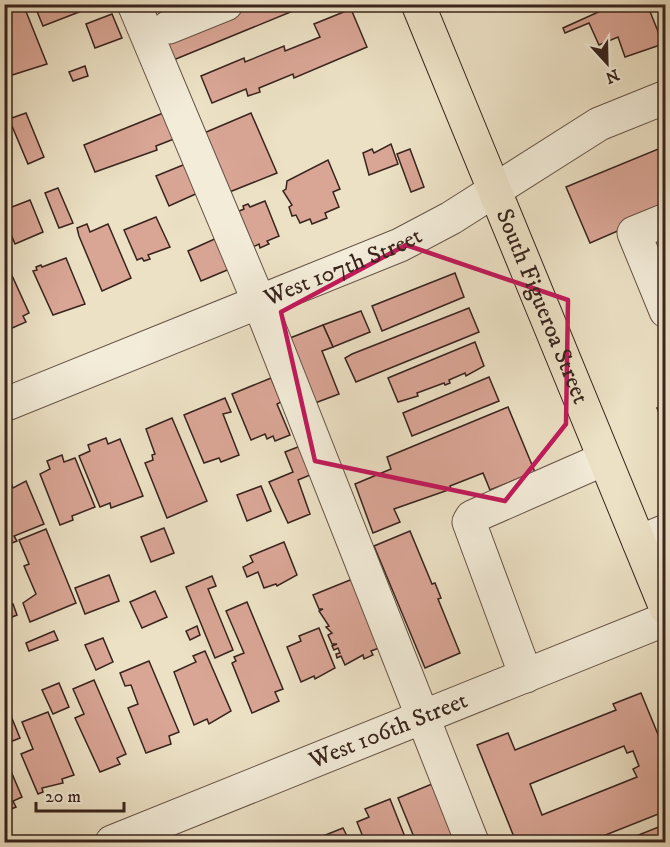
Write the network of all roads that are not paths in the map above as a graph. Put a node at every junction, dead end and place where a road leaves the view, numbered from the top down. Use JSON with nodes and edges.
{"nodes":[{"id":1,"x":134,"y":4,"type":"edge"},
{"id":2,"x":226,"y":4,"type":"edge"},
{"id":3,"x":418,"y":4,"type":"edge"},
{"id":4,"x":170,"y":27,"type":"dead end"},
{"id":5,"x":665,"y":99,"type":"edge"},
{"id":6,"x":495,"y":190,"type":"junction"},
{"id":7,"x":666,"y":220,"type":"edge"},
{"id":8,"x":259,"y":302,"type":"junction"},
{"id":9,"x":666,"y":311,"type":"edge"},
{"id":10,"x":4,"y":405,"type":"edge"},
{"id":11,"x":604,"y":459,"type":"junction"},
{"id":12,"x":652,"y":537,"type":"edge"},
{"id":13,"x":666,"y":608,"type":"edge"},
{"id":14,"x":666,"y":619,"type":"edge"},
{"id":15,"x":526,"y":676,"type":"junction"},
{"id":16,"x":422,"y":718,"type":"junction"},
{"id":17,"x":112,"y":843,"type":"edge"},
{"id":18,"x":472,"y":843,"type":"edge"}],
"edges":[{"from":1,"to":8,"type":"street"},
{"from":2,"to":4,"type":"street"},
{"from":3,"to":6,"type":"main road","name":"South Figueroa Street"},
{"from":5,"to":6,"type":"street","name":"West 107th Street"},
{"from":6,"to":8,"type":"street","name":"West 107th Street"},
{"from":6,"to":11,"type":"main road","name":"South Figueroa Street"},
{"from":7,"to":9,"type":"street"},
{"from":8,"to":10,"type":"street","name":"West 107th Street"},
{"from":8,"to":16,"type":"street"},
{"from":11,"to":12,"type":"main road","name":"South Figueroa Street"},
{"from":11,"to":15,"type":"street"},
{"from":12,"to":13,"type":"main road","name":"South Figueroa Street"},
{"from":14,"to":15,"type":"street","name":"West 106th Street"},
{"from":15,"to":16,"type":"street","name":"West 106th Street"},
{"from":16,"to":17,"type":"street","name":"West 106th Street"},
{"from":16,"to":18,"type":"street"}]}
